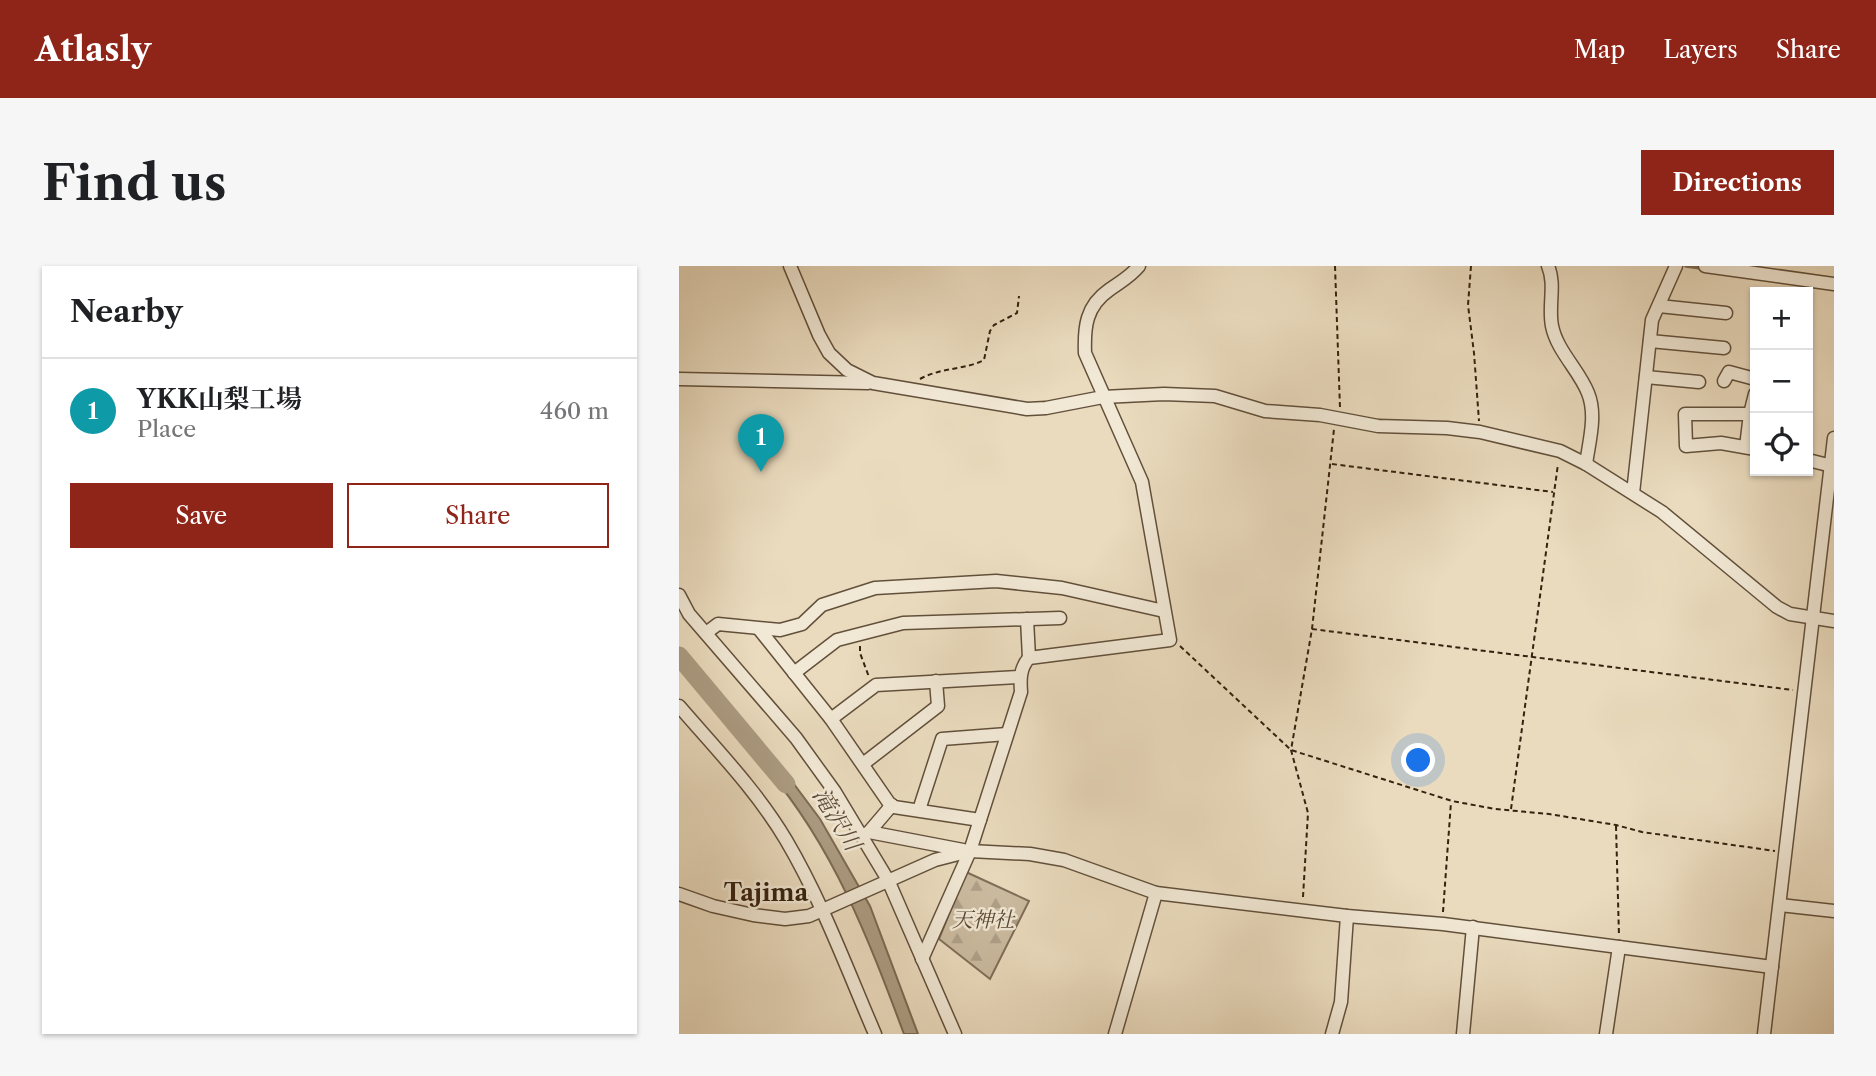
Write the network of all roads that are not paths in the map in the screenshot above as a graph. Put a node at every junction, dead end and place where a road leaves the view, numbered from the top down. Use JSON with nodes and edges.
{"nodes":[{"id":1,"x":790,"y":266,"type":"edge"},
{"id":2,"x":1139,"y":266,"type":"edge"},
{"id":3,"x":1548,"y":266,"type":"edge"},
{"id":4,"x":1705,"y":266,"type":"edge"},
{"id":5,"x":1676,"y":267,"type":"edge"},
{"id":6,"x":1834,"y":284,"type":"edge"},
{"id":7,"x":1659,"y":306,"type":"junction"},
{"id":8,"x":1726,"y":313,"type":"dead end"},
{"id":9,"x":1650,"y":341,"type":"junction"},
{"id":10,"x":1724,"y":348,"type":"dead end"},
{"id":11,"x":1646,"y":377,"type":"junction"},
{"id":12,"x":1750,"y":378,"type":"edge"},
{"id":13,"x":679,"y":379,"type":"edge"},
{"id":14,"x":1724,"y":381,"type":"dead end"},
{"id":15,"x":1699,"y":382,"type":"dead end"},
{"id":16,"x":873,"y":383,"type":"junction"},
{"id":17,"x":1103,"y":397,"type":"junction"},
{"id":18,"x":1750,"y":411,"type":"edge"},
{"id":19,"x":1749,"y":414,"type":"junction"},
{"id":20,"x":1750,"y":431,"type":"edge"},
{"id":21,"x":1834,"y":438,"type":"edge"},
{"id":22,"x":1750,"y":448,"type":"edge"},
{"id":23,"x":1813,"y":461,"type":"edge"},
{"id":24,"x":1586,"y":464,"type":"junction"},
{"id":25,"x":1832,"y":466,"type":"junction"},
{"id":26,"x":1633,"y":493,"type":"junction"},
{"id":27,"x":679,"y":595,"type":"edge"},
{"id":28,"x":1164,"y":611,"type":"junction"},
{"id":29,"x":1061,"y":618,"type":"dead end"},
{"id":30,"x":1027,"y":619,"type":"junction"},
{"id":31,"x":1814,"y":619,"type":"junction"},
{"id":32,"x":1834,"y":621,"type":"edge"},
{"id":33,"x":759,"y":629,"type":"junction"},
{"id":34,"x":706,"y":633,"type":"junction"},
{"id":35,"x":1029,"y":658,"type":"junction"},
{"id":36,"x":794,"y":673,"type":"junction"},
{"id":37,"x":1020,"y":677,"type":"junction"},
{"id":38,"x":936,"y":681,"type":"junction"},
{"id":39,"x":679,"y":706,"type":"edge"},
{"id":40,"x":831,"y":719,"type":"junction"},
{"id":41,"x":1007,"y":734,"type":"junction"},
{"id":42,"x":863,"y":764,"type":"junction"},
{"id":43,"x":892,"y":805,"type":"junction"},
{"id":44,"x":919,"y":810,"type":"junction"},
{"id":45,"x":980,"y":820,"type":"junction"},
{"id":46,"x":865,"y":834,"type":"junction"},
{"id":47,"x":970,"y":851,"type":"junction"},
{"id":48,"x":885,"y":881,"type":"junction"},
{"id":49,"x":1156,"y":893,"type":"junction"},
{"id":50,"x":679,"y":894,"type":"edge"},
{"id":51,"x":1780,"y":905,"type":"junction"},
{"id":52,"x":827,"y":910,"type":"junction"},
{"id":53,"x":1834,"y":911,"type":"edge"},
{"id":54,"x":1347,"y":916,"type":"junction"},
{"id":55,"x":1473,"y":928,"type":"junction"},
{"id":56,"x":1619,"y":947,"type":"junction"},
{"id":57,"x":922,"y":959,"type":"junction"},
{"id":58,"x":1772,"y":967,"type":"junction"},
{"id":59,"x":1117,"y":1030,"type":"edge"},
{"id":60,"x":875,"y":1034,"type":"edge"},
{"id":61,"x":955,"y":1034,"type":"edge"},
{"id":62,"x":1332,"y":1034,"type":"edge"},
{"id":63,"x":1463,"y":1034,"type":"edge"},
{"id":64,"x":1606,"y":1034,"type":"edge"},
{"id":65,"x":1764,"y":1034,"type":"edge"}],
"edges":[{"from":1,"to":16,"type":"street"},
{"from":2,"to":17,"type":"street"},
{"from":3,"to":24,"type":"street"},
{"from":4,"to":6,"type":"street"},
{"from":5,"to":7,"type":"street"},
{"from":7,"to":8,"type":"street"},
{"from":7,"to":9,"type":"street"},
{"from":9,"to":10,"type":"street"},
{"from":9,"to":11,"type":"street"},
{"from":11,"to":15,"type":"street"},
{"from":11,"to":26,"type":"street"},
{"from":12,"to":14,"type":"street"},
{"from":13,"to":16,"type":"street"},
{"from":16,"to":17,"type":"street"},
{"from":17,"to":24,"type":"street"},
{"from":17,"to":28,"type":"street"},
{"from":18,"to":19,"type":"street"},
{"from":19,"to":20,"type":"street"},
{"from":19,"to":22,"type":"street"},
{"from":21,"to":25,"type":"street"},
{"from":23,"to":25,"type":"street"},
{"from":24,"to":26,"type":"street"},
{"from":25,"to":31,"type":"street"},
{"from":26,"to":31,"type":"street"},
{"from":27,"to":34,"type":"street"},
{"from":28,"to":33,"type":"street"},
{"from":28,"to":35,"type":"street"},
{"from":29,"to":30,"type":"street"},
{"from":30,"to":35,"type":"street"},
{"from":30,"to":36,"type":"street"},
{"from":31,"to":32,"type":"street"},
{"from":31,"to":51,"type":"street"},
{"from":33,"to":34,"type":"street"},
{"from":33,"to":36,"type":"street"},
{"from":34,"to":46,"type":"street"},
{"from":35,"to":37,"type":"street"},
{"from":36,"to":40,"type":"street"},
{"from":37,"to":38,"type":"street"},
{"from":37,"to":41,"type":"street"},
{"from":38,"to":40,"type":"street"},
{"from":38,"to":42,"type":"street"},
{"from":39,"to":52,"type":"street"},
{"from":40,"to":42,"type":"street"},
{"from":41,"to":44,"type":"street"},
{"from":41,"to":45,"type":"street"},
{"from":42,"to":43,"type":"street"},
{"from":43,"to":44,"type":"street"},
{"from":43,"to":46,"type":"street"},
{"from":44,"to":45,"type":"street"},
{"from":45,"to":47,"type":"street"},
{"from":46,"to":47,"type":"street"},
{"from":46,"to":48,"type":"street"},
{"from":47,"to":48,"type":"street"},
{"from":47,"to":49,"type":"street"},
{"from":47,"to":57,"type":"street"},
{"from":48,"to":52,"type":"street"},
{"from":48,"to":57,"type":"street"},
{"from":49,"to":54,"type":"street"},
{"from":49,"to":59,"type":"street"},
{"from":50,"to":52,"type":"street"},
{"from":51,"to":53,"type":"street"},
{"from":51,"to":58,"type":"street"},
{"from":52,"to":60,"type":"street"},
{"from":54,"to":55,"type":"street"},
{"from":54,"to":62,"type":"street"},
{"from":55,"to":56,"type":"street"},
{"from":55,"to":63,"type":"street"},
{"from":56,"to":58,"type":"street"},
{"from":56,"to":64,"type":"street"},
{"from":57,"to":61,"type":"street"},
{"from":58,"to":65,"type":"street"}]}
